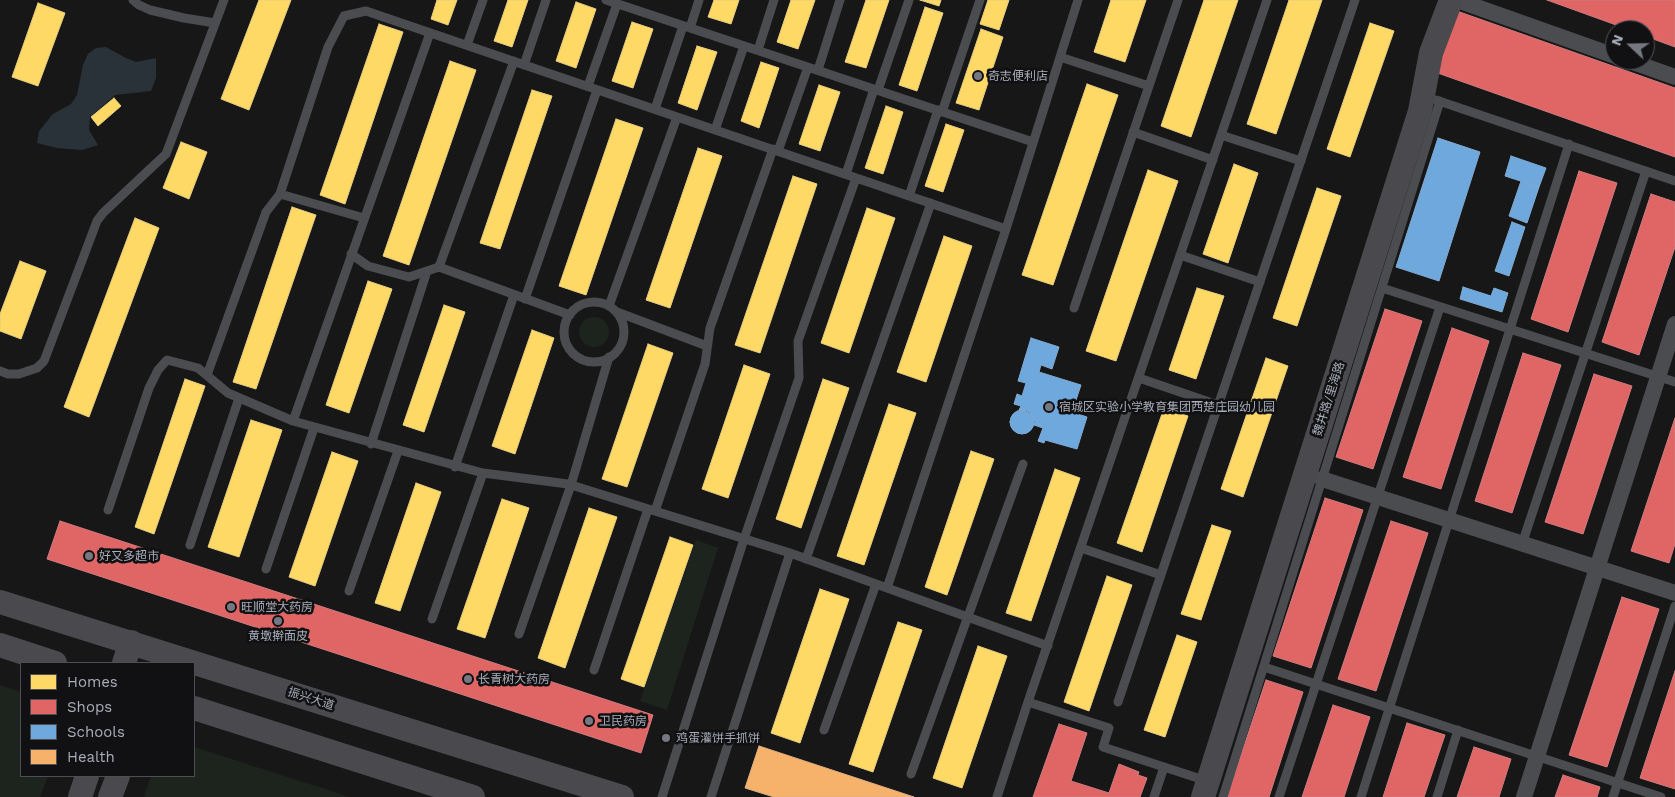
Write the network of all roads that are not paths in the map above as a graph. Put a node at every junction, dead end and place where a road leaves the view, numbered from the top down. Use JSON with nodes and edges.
{"nodes":[{"id":1,"x":133,"y":0,"type":"edge"},
{"id":2,"x":224,"y":0,"type":"edge"},
{"id":3,"x":483,"y":0,"type":"edge"},
{"id":4,"x":546,"y":0,"type":"edge"},
{"id":5,"x":606,"y":0,"type":"edge"},
{"id":6,"x":699,"y":0,"type":"edge"},
{"id":7,"x":774,"y":0,"type":"edge"},
{"id":8,"x":840,"y":0,"type":"edge"},
{"id":9,"x":909,"y":0,"type":"edge"},
{"id":10,"x":980,"y":0,"type":"edge"},
{"id":11,"x":1078,"y":0,"type":"edge"},
{"id":12,"x":1178,"y":0,"type":"edge"},
{"id":13,"x":1267,"y":0,"type":"edge"},
{"id":14,"x":1355,"y":0,"type":"edge"},
{"id":15,"x":1451,"y":0,"type":"edge"},
{"id":16,"x":1457,"y":0,"type":"edge"},
{"id":17,"x":617,"y":4,"type":"junction"},
{"id":18,"x":628,"y":4,"type":"edge"},
{"id":19,"x":215,"y":23,"type":"junction"},
{"id":20,"x":687,"y":27,"type":"junction"},
{"id":21,"x":430,"y":33,"type":"junction"},
{"id":22,"x":467,"y":45,"type":"junction"},
{"id":23,"x":744,"y":46,"type":"junction"},
{"id":24,"x":758,"y":50,"type":"junction"},
{"id":25,"x":1605,"y":52,"type":"edge"},
{"id":26,"x":1060,"y":57,"type":"junction"},
{"id":27,"x":514,"y":61,"type":"junction"},
{"id":28,"x":524,"y":64,"type":"junction"},
{"id":29,"x":808,"y":67,"type":"junction"},
{"id":30,"x":818,"y":70,"type":"junction"},
{"id":31,"x":1655,"y":70,"type":"edge"},
{"id":32,"x":1675,"y":77,"type":"edge"},
{"id":33,"x":588,"y":86,"type":"junction"},
{"id":34,"x":1149,"y":86,"type":"junction"},
{"id":35,"x":597,"y":90,"type":"junction"},
{"id":36,"x":876,"y":90,"type":"junction"},
{"id":37,"x":1432,"y":98,"type":"junction"},
{"id":38,"x":655,"y":109,"type":"junction"},
{"id":39,"x":940,"y":111,"type":"junction"},
{"id":40,"x":677,"y":117,"type":"junction"},
{"id":41,"x":715,"y":130,"type":"junction"},
{"id":42,"x":1133,"y":132,"type":"junction"},
{"id":43,"x":1221,"y":135,"type":"junction"},
{"id":44,"x":1033,"y":142,"type":"junction"},
{"id":45,"x":1569,"y":144,"type":"junction"},
{"id":46,"x":776,"y":150,"type":"junction"},
{"id":47,"x":1213,"y":160,"type":"junction"},
{"id":48,"x":1300,"y":161,"type":"junction"},
{"id":49,"x":1646,"y":170,"type":"junction"},
{"id":50,"x":846,"y":174,"type":"junction"},
{"id":51,"x":856,"y":178,"type":"junction"},
{"id":52,"x":1675,"y":180,"type":"edge"},
{"id":53,"x":280,"y":194,"type":"junction"},
{"id":54,"x":909,"y":196,"type":"junction"},
{"id":55,"x":931,"y":203,"type":"junction"},
{"id":56,"x":364,"y":218,"type":"junction"},
{"id":57,"x":1006,"y":229,"type":"junction"},
{"id":58,"x":352,"y":254,"type":"junction"},
{"id":59,"x":1180,"y":255,"type":"junction"},
{"id":60,"x":439,"y":268,"type":"junction"},
{"id":61,"x":426,"y":272,"type":"junction"},
{"id":62,"x":1260,"y":282,"type":"junction"},
{"id":63,"x":1382,"y":288,"type":"junction"},
{"id":64,"x":514,"y":295,"type":"junction"},
{"id":65,"x":525,"y":299,"type":"junction"},
{"id":66,"x":609,"y":306,"type":"junction"},
{"id":67,"x":1440,"y":307,"type":"junction"},
{"id":68,"x":1074,"y":308,"type":"dead end"},
{"id":69,"x":617,"y":312,"type":"junction"},
{"id":70,"x":570,"y":315,"type":"junction"},
{"id":71,"x":1675,"y":324,"type":"edge"},
{"id":72,"x":1510,"y":329,"type":"junction"},
{"id":73,"x":707,"y":346,"type":"junction"},
{"id":74,"x":1585,"y":354,"type":"junction"},
{"id":75,"x":609,"y":357,"type":"junction"},
{"id":76,"x":0,"y":371,"type":"edge"},
{"id":77,"x":207,"y":375,"type":"junction"},
{"id":78,"x":1658,"y":377,"type":"junction"},
{"id":79,"x":1139,"y":378,"type":"junction"},
{"id":80,"x":1675,"y":382,"type":"edge"},
{"id":81,"x":239,"y":398,"type":"junction"},
{"id":82,"x":1218,"y":405,"type":"junction"},
{"id":83,"x":292,"y":422,"type":"junction"},
{"id":84,"x":314,"y":428,"type":"junction"},
{"id":85,"x":371,"y":444,"type":"junction"},
{"id":86,"x":398,"y":451,"type":"junction"},
{"id":87,"x":1023,"y":464,"type":"dead end"},
{"id":88,"x":456,"y":467,"type":"junction"},
{"id":89,"x":483,"y":473,"type":"junction"},
{"id":90,"x":1322,"y":479,"type":"junction"},
{"id":91,"x":570,"y":485,"type":"junction"},
{"id":92,"x":1378,"y":496,"type":"junction"},
{"id":93,"x":108,"y":510,"type":"dead end"},
{"id":94,"x":651,"y":510,"type":"junction"},
{"id":95,"x":1449,"y":520,"type":"junction"},
{"id":96,"x":744,"y":539,"type":"junction"},
{"id":97,"x":1522,"y":544,"type":"junction"},
{"id":98,"x":190,"y":545,"type":"dead end"},
{"id":99,"x":1081,"y":548,"type":"junction"},
{"id":100,"x":790,"y":553,"type":"junction"},
{"id":101,"x":806,"y":559,"type":"junction"},
{"id":102,"x":1597,"y":568,"type":"junction"},
{"id":103,"x":266,"y":569,"type":"dead end"},
{"id":104,"x":1160,"y":575,"type":"junction"},
{"id":105,"x":876,"y":584,"type":"junction"},
{"id":106,"x":887,"y":588,"type":"junction"},
{"id":107,"x":349,"y":591,"type":"dead end"},
{"id":108,"x":1675,"y":593,"type":"edge"},
{"id":109,"x":0,"y":602,"type":"edge"},
{"id":110,"x":1675,"y":606,"type":"edge"},
{"id":111,"x":968,"y":617,"type":"junction"},
{"id":112,"x":432,"y":619,"type":"dead end"},
{"id":113,"x":519,"y":634,"type":"dead end"},
{"id":114,"x":0,"y":645,"type":"edge"},
{"id":115,"x":1048,"y":646,"type":"junction"},
{"id":116,"x":128,"y":653,"type":"edge"},
{"id":117,"x":157,"y":657,"type":"edge"},
{"id":118,"x":52,"y":662,"type":"edge"},
{"id":119,"x":173,"y":662,"type":"edge"},
{"id":120,"x":1264,"y":667,"type":"junction"},
{"id":121,"x":195,"y":669,"type":"edge"},
{"id":122,"x":594,"y":670,"type":"dead end"},
{"id":123,"x":1316,"y":684,"type":"junction"},
{"id":124,"x":1028,"y":702,"type":"junction"},
{"id":125,"x":1118,"y":702,"type":"dead end"},
{"id":126,"x":195,"y":708,"type":"edge"},
{"id":127,"x":1389,"y":708,"type":"junction"},
{"id":128,"x":824,"y":730,"type":"dead end"},
{"id":129,"x":1458,"y":730,"type":"junction"},
{"id":130,"x":1537,"y":756,"type":"junction"},
{"id":131,"x":1164,"y":767,"type":"junction"},
{"id":132,"x":911,"y":774,"type":"dead end"},
{"id":133,"x":87,"y":777,"type":"edge"},
{"id":134,"x":118,"y":777,"type":"edge"},
{"id":135,"x":1618,"y":783,"type":"junction"},
{"id":136,"x":1212,"y":792,"type":"edge"},
{"id":137,"x":80,"y":797,"type":"edge"},
{"id":138,"x":110,"y":797,"type":"edge"},
{"id":139,"x":473,"y":797,"type":"edge"},
{"id":140,"x":622,"y":797,"type":"edge"},
{"id":141,"x":662,"y":797,"type":"edge"},
{"id":142,"x":711,"y":797,"type":"edge"},
{"id":143,"x":997,"y":797,"type":"edge"},
{"id":144,"x":1154,"y":797,"type":"edge"},
{"id":145,"x":1279,"y":797,"type":"edge"},
{"id":146,"x":1361,"y":797,"type":"edge"},
{"id":147,"x":1437,"y":797,"type":"edge"},
{"id":148,"x":1524,"y":797,"type":"edge"},
{"id":149,"x":1613,"y":797,"type":"edge"},
{"id":150,"x":1661,"y":797,"type":"edge"}],
"edges":[{"from":1,"to":19,"type":"lane"},
{"from":2,"to":19,"type":"lane"},
{"from":3,"to":22,"type":"lane"},
{"from":4,"to":28,"type":"lane"},
{"from":5,"to":17,"type":"lane"},
{"from":6,"to":20,"type":"lane"},
{"from":7,"to":24,"type":"lane"},
{"from":8,"to":30,"type":"lane"},
{"from":9,"to":36,"type":"lane"},
{"from":10,"to":39,"type":"lane"},
{"from":11,"to":26,"type":"lane"},
{"from":12,"to":34,"type":"lane"},
{"from":13,"to":43,"type":"lane"},
{"from":14,"to":48,"type":"lane"},
{"from":15,"to":37,"type":"main road","name":"魏井路/里海路"},
{"from":16,"to":25,"type":"street"},
{"from":17,"to":18,"type":"lane"},
{"from":17,"to":33,"type":"lane"},
{"from":18,"to":20,"type":"lane"},
{"from":19,"to":76,"type":"lane"},
{"from":20,"to":23,"type":"lane"},
{"from":20,"to":38,"type":"lane"},
{"from":21,"to":22,"type":"lane"},
{"from":21,"to":53,"type":"lane"},
{"from":21,"to":56,"type":"lane"},
{"from":22,"to":27,"type":"lane"},
{"from":23,"to":24,"type":"lane"},
{"from":23,"to":41,"type":"lane"},
{"from":24,"to":29,"type":"lane"},
{"from":26,"to":34,"type":"lane"},
{"from":26,"to":44,"type":"lane"},
{"from":27,"to":28,"type":"lane"},
{"from":27,"to":60,"type":"lane"},
{"from":28,"to":33,"type":"lane"},
{"from":29,"to":30,"type":"lane"},
{"from":29,"to":46,"type":"lane"},
{"from":30,"to":36,"type":"lane"},
{"from":31,"to":32,"type":"street"},
{"from":33,"to":35,"type":"lane"},
{"from":34,"to":42,"type":"lane"},
{"from":35,"to":38,"type":"lane"},
{"from":35,"to":65,"type":"lane"},
{"from":36,"to":39,"type":"lane"},
{"from":36,"to":50,"type":"lane"},
{"from":37,"to":45,"type":"lane"},
{"from":37,"to":63,"type":"lane"},
{"from":37,"to":136,"type":"main road","name":"魏井路/里海路"},
{"from":38,"to":40,"type":"lane"},
{"from":39,"to":44,"type":"lane"},
{"from":39,"to":54,"type":"lane"},
{"from":40,"to":41,"type":"lane"},
{"from":40,"to":66,"type":"lane"},
{"from":41,"to":46,"type":"lane"},
{"from":42,"to":47,"type":"lane"},
{"from":42,"to":68,"type":"lane"},
{"from":43,"to":47,"type":"lane"},
{"from":43,"to":48,"type":"lane"},
{"from":44,"to":57,"type":"lane"},
{"from":45,"to":49,"type":"lane"},
{"from":45,"to":72,"type":"lane"},
{"from":46,"to":50,"type":"lane"},
{"from":46,"to":73,"type":"lane"},
{"from":47,"to":59,"type":"lane"},
{"from":48,"to":62,"type":"lane"},
{"from":49,"to":52,"type":"lane"},
{"from":49,"to":74,"type":"lane"},
{"from":50,"to":51,"type":"lane"},
{"from":51,"to":54,"type":"lane"},
{"from":51,"to":96,"type":"lane"},
{"from":53,"to":56,"type":"lane"},
{"from":53,"to":77,"type":"lane"},
{"from":54,"to":55,"type":"lane"},
{"from":55,"to":57,"type":"lane"},
{"from":55,"to":101,"type":"lane"},
{"from":56,"to":58,"type":"lane"},
{"from":57,"to":106,"type":"lane"},
{"from":58,"to":61,"type":"lane"},
{"from":58,"to":83,"type":"lane"},
{"from":59,"to":62,"type":"lane"},
{"from":59,"to":79,"type":"lane"},
{"from":60,"to":61,"type":"lane"},
{"from":60,"to":64,"type":"lane"},
{"from":61,"to":85,"type":"lane"},
{"from":62,"to":82,"type":"lane"},
{"from":63,"to":67,"type":"lane"},
{"from":63,"to":90,"type":"lane"},
{"from":64,"to":65,"type":"lane"},
{"from":64,"to":88,"type":"lane"},
{"from":65,"to":70,"type":"lane"},
{"from":66,"to":69,"type":"lane"},
{"from":66,"to":70,"type":"lane"},
{"from":67,"to":72,"type":"lane"},
{"from":67,"to":92,"type":"lane"},
{"from":69,"to":73,"type":"lane"},
{"from":69,"to":75,"type":"lane"},
{"from":70,"to":75,"type":"lane"},
{"from":71,"to":78,"type":"street"},
{"from":72,"to":74,"type":"lane"},
{"from":72,"to":95,"type":"lane"},
{"from":73,"to":94,"type":"lane"},
{"from":74,"to":78,"type":"lane"},
{"from":74,"to":97,"type":"lane"},
{"from":75,"to":91,"type":"lane"},
{"from":77,"to":81,"type":"lane"},
{"from":77,"to":93,"type":"lane"},
{"from":78,"to":80,"type":"lane"},
{"from":78,"to":102,"type":"street"},
{"from":79,"to":82,"type":"lane"},
{"from":79,"to":99,"type":"lane"},
{"from":81,"to":83,"type":"lane"},
{"from":81,"to":98,"type":"lane"},
{"from":82,"to":104,"type":"lane"},
{"from":83,"to":84,"type":"lane"},
{"from":84,"to":85,"type":"lane"},
{"from":84,"to":103,"type":"lane"},
{"from":85,"to":86,"type":"lane"},
{"from":86,"to":88,"type":"lane"},
{"from":86,"to":107,"type":"lane"},
{"from":87,"to":111,"type":"lane"},
{"from":88,"to":89,"type":"lane"},
{"from":89,"to":91,"type":"lane"},
{"from":89,"to":112,"type":"lane"},
{"from":90,"to":92,"type":"street"},
{"from":90,"to":120,"type":"lane"},
{"from":91,"to":94,"type":"lane"},
{"from":91,"to":113,"type":"lane"},
{"from":92,"to":95,"type":"street"},
{"from":92,"to":123,"type":"lane"},
{"from":94,"to":96,"type":"lane"},
{"from":94,"to":122,"type":"lane"},
{"from":95,"to":97,"type":"street"},
{"from":95,"to":127,"type":"lane"},
{"from":96,"to":100,"type":"lane"},
{"from":96,"to":141,"type":"lane"},
{"from":97,"to":102,"type":"street"},
{"from":99,"to":104,"type":"lane"},
{"from":99,"to":115,"type":"lane"},
{"from":100,"to":101,"type":"lane"},
{"from":100,"to":142,"type":"lane"},
{"from":101,"to":105,"type":"lane"},
{"from":102,"to":108,"type":"street"},
{"from":102,"to":130,"type":"street"},
{"from":104,"to":125,"type":"lane"},
{"from":105,"to":106,"type":"lane"},
{"from":105,"to":128,"type":"lane"},
{"from":106,"to":111,"type":"lane"},
{"from":109,"to":116,"type":"main road","name":"振兴大道"},
{"from":110,"to":135,"type":"lane"},
{"from":111,"to":115,"type":"lane"},
{"from":111,"to":132,"type":"lane"},
{"from":114,"to":118,"type":"main road"},
{"from":115,"to":124,"type":"lane"},
{"from":116,"to":117,"type":"main road","name":"振兴大道"},
{"from":117,"to":119,"type":"main road","name":"振兴大道"},
{"from":120,"to":123,"type":"lane"},
{"from":120,"to":136,"type":"lane"},
{"from":121,"to":140,"type":"main road","name":"振兴大道"},
{"from":123,"to":127,"type":"lane"},
{"from":123,"to":145,"type":"lane"},
{"from":124,"to":131,"type":"lane"},
{"from":124,"to":143,"type":"lane"},
{"from":126,"to":139,"type":"main road"},
{"from":127,"to":129,"type":"lane"},
{"from":127,"to":146,"type":"lane"},
{"from":129,"to":130,"type":"lane"},
{"from":129,"to":147,"type":"lane"},
{"from":130,"to":135,"type":"lane"},
{"from":130,"to":148,"type":"street"},
{"from":131,"to":136,"type":"lane"},
{"from":131,"to":144,"type":"lane"},
{"from":133,"to":137,"type":"main road"},
{"from":134,"to":138,"type":"main road"},
{"from":135,"to":149,"type":"lane"},
{"from":135,"to":150,"type":"lane"}]}
